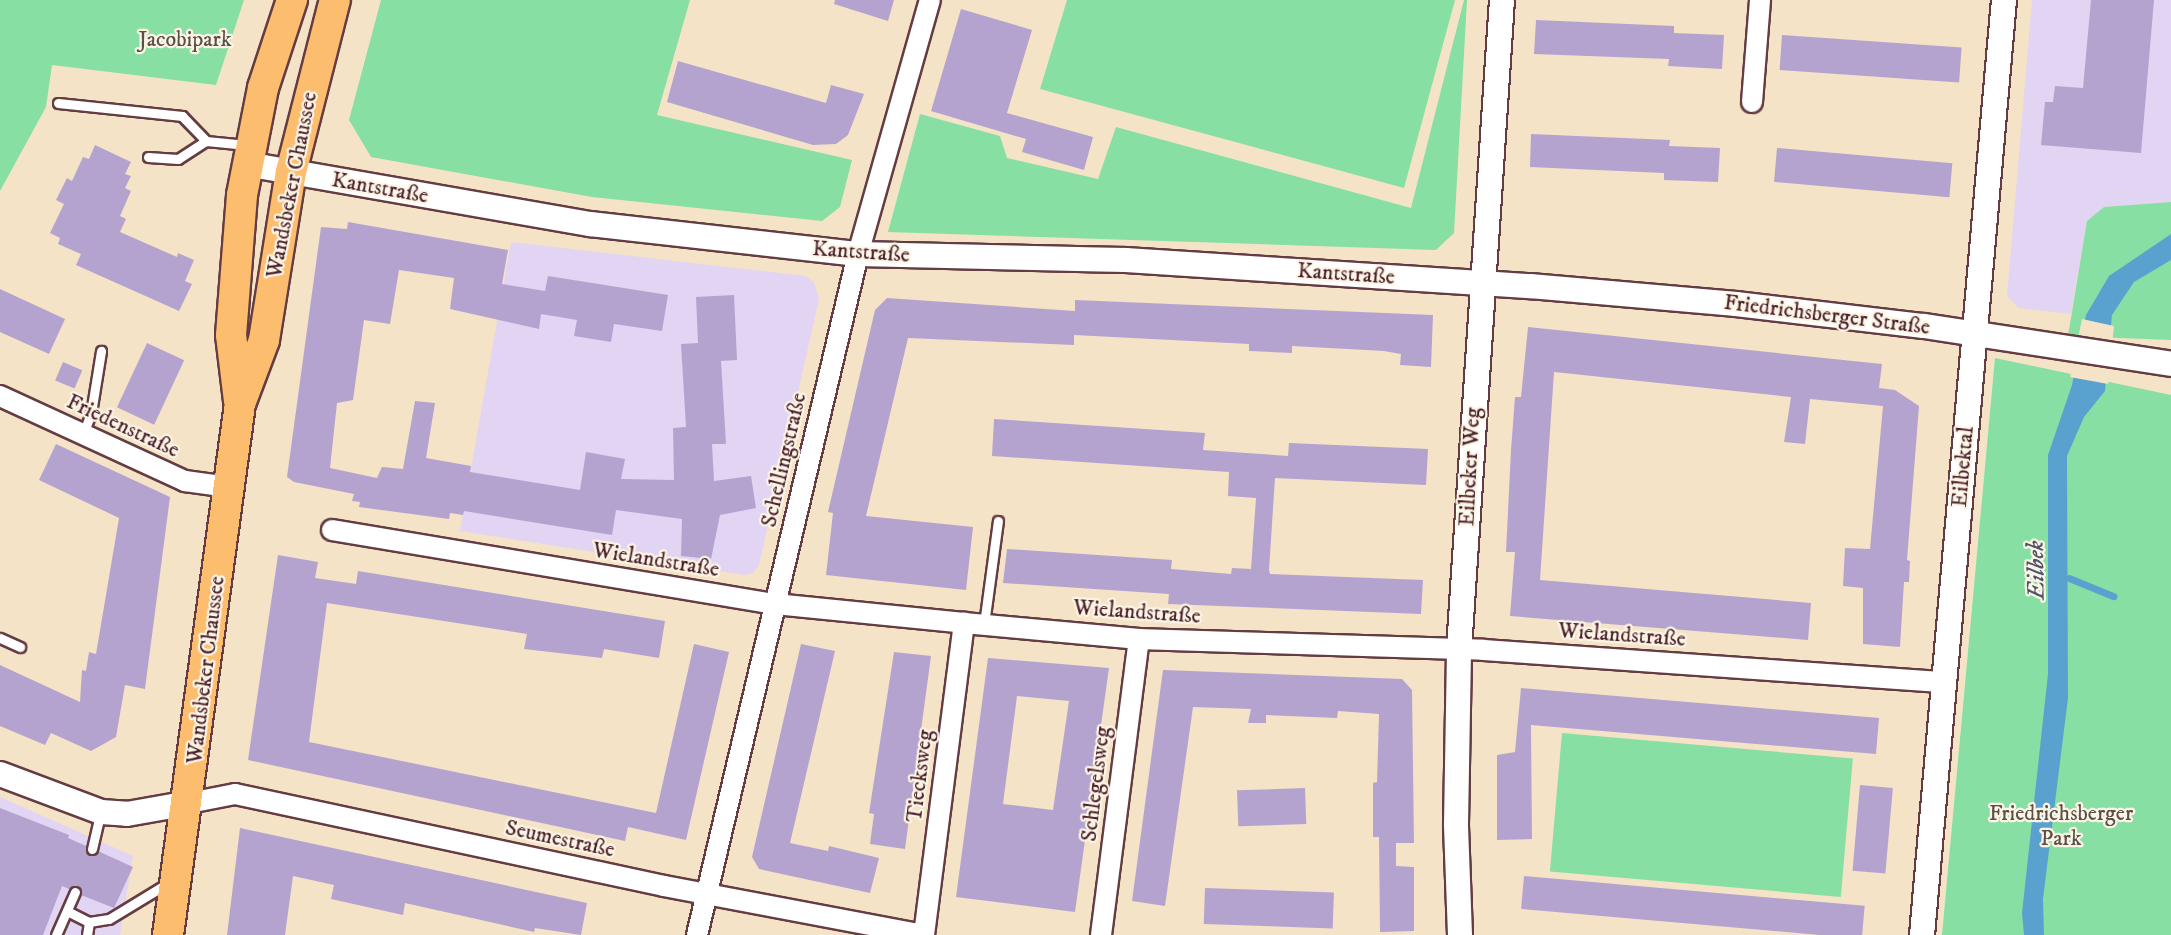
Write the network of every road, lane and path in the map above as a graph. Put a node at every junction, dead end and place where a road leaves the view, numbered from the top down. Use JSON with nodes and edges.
{"nodes":[{"id":1,"x":292,"y":0,"type":"edge"},
{"id":2,"x":335,"y":0,"type":"edge"},
{"id":3,"x":930,"y":0,"type":"edge"},
{"id":4,"x":1502,"y":0,"type":"edge"},
{"id":5,"x":1760,"y":0,"type":"edge"},
{"id":6,"x":2004,"y":0,"type":"edge"},
{"id":7,"x":1752,"y":102,"type":"dead end"},
{"id":8,"x":58,"y":103,"type":"dead end"},
{"id":9,"x":206,"y":141,"type":"junction"},
{"id":10,"x":248,"y":155,"type":"junction"},
{"id":11,"x":148,"y":157,"type":"dead end"},
{"id":12,"x":291,"y":172,"type":"junction"},
{"id":13,"x":858,"y":254,"type":"junction"},
{"id":14,"x":1482,"y":283,"type":"junction"},
{"id":15,"x":1974,"y":333,"type":"junction"},
{"id":16,"x":101,"y":351,"type":"dead end"},
{"id":17,"x":2171,"y":364,"type":"edge"},
{"id":18,"x":0,"y":396,"type":"edge"},
{"id":19,"x":240,"y":404,"type":"junction"},
{"id":20,"x":82,"y":434,"type":"junction"},
{"id":21,"x":229,"y":487,"type":"junction"},
{"id":22,"x":998,"y":521,"type":"dead end"},
{"id":23,"x":332,"y":530,"type":"dead end"},
{"id":24,"x":775,"y":604,"type":"junction"},
{"id":25,"x":974,"y":623,"type":"junction"},
{"id":26,"x":0,"y":638,"type":"edge"},
{"id":27,"x":1139,"y":639,"type":"junction"},
{"id":28,"x":20,"y":647,"type":"dead end"},
{"id":29,"x":1459,"y":649,"type":"junction"},
{"id":30,"x":1945,"y":682,"type":"junction"},
{"id":31,"x":0,"y":774,"type":"edge"},
{"id":32,"x":189,"y":803,"type":"junction"},
{"id":33,"x":101,"y":812,"type":"junction"},
{"id":34,"x":93,"y":849,"type":"dead end"},
{"id":35,"x":177,"y":877,"type":"junction"},
{"id":36,"x":75,"y":892,"type":"dead end"},
{"id":37,"x":706,"y":893,"type":"junction"},
{"id":38,"x":67,"y":911,"type":"junction"},
{"id":39,"x":89,"y":922,"type":"junction"},
{"id":40,"x":56,"y":935,"type":"edge"},
{"id":41,"x":87,"y":935,"type":"edge"},
{"id":42,"x":168,"y":935,"type":"edge"},
{"id":43,"x":697,"y":935,"type":"edge"},
{"id":44,"x":923,"y":935,"type":"edge"},
{"id":45,"x":1101,"y":935,"type":"edge"},
{"id":46,"x":1460,"y":935,"type":"edge"},
{"id":47,"x":1922,"y":935,"type":"edge"}],
"edges":[{"from":1,"to":10,"type":"main road","name":"Wandsbeker Chaussee"},
{"from":2,"to":12,"type":"main road","name":"Wandsbeker Chaussee"},
{"from":3,"to":13,"type":"street","name":"Schellingstraße"},
{"from":4,"to":14,"type":"street","name":"Eilbeker Weg"},
{"from":5,"to":7,"type":"street"},
{"from":6,"to":15,"type":"street","name":"Eilbektal"},
{"from":8,"to":9,"type":"lane"},
{"from":9,"to":10,"type":"lane"},
{"from":9,"to":11,"type":"lane"},
{"from":10,"to":12,"type":"street","name":"Kantstraße"},
{"from":10,"to":19,"type":"main road","name":"Wandsbeker Chaussee"},
{"from":12,"to":13,"type":"street","name":"Kantstraße"},
{"from":12,"to":19,"type":"main road","name":"Wandsbeker Chaussee"},
{"from":13,"to":14,"type":"street","name":"Kantstraße"},
{"from":13,"to":24,"type":"street","name":"Schellingstraße"},
{"from":14,"to":15,"type":"street","name":"Friedrichsberger Straße"},
{"from":14,"to":29,"type":"street","name":"Eilbeker Weg"},
{"from":15,"to":17,"type":"street","name":"Friedrichsberger Straße"},
{"from":15,"to":30,"type":"street","name":"Eilbektal"},
{"from":16,"to":20,"type":"lane"},
{"from":18,"to":20,"type":"street","name":"Friedenstraße"},
{"from":19,"to":21,"type":"main road","name":"Wandsbeker Chaussee"},
{"from":20,"to":21,"type":"street","name":"Friedenstraße"},
{"from":21,"to":32,"type":"main road","name":"Wandsbeker Chaussee"},
{"from":22,"to":25,"type":"lane"},
{"from":23,"to":24,"type":"street","name":"Wielandstraße"},
{"from":24,"to":25,"type":"street","name":"Wielandstraße"},
{"from":24,"to":37,"type":"street","name":"Schellingstraße"},
{"from":25,"to":27,"type":"street","name":"Wielandstraße"},
{"from":25,"to":44,"type":"street","name":"Tiecksweg"},
{"from":26,"to":28,"type":"lane"},
{"from":27,"to":29,"type":"street","name":"Wielandstraße"},
{"from":27,"to":45,"type":"street","name":"Schlegelsweg"},
{"from":29,"to":30,"type":"street","name":"Wielandstraße"},
{"from":29,"to":46,"type":"street","name":"Eilbeker Weg"},
{"from":30,"to":47,"type":"street","name":"Eilbektal"},
{"from":31,"to":33,"type":"street"},
{"from":32,"to":33,"type":"street"},
{"from":32,"to":35,"type":"main road","name":"Wandsbeker Chaussee"},
{"from":32,"to":37,"type":"street","name":"Seumestraße"},
{"from":33,"to":34,"type":"lane"},
{"from":35,"to":39,"type":"lane"},
{"from":35,"to":42,"type":"main road","name":"Wandsbeker Chaussee"},
{"from":36,"to":38,"type":"lane"},
{"from":37,"to":43,"type":"street","name":"Schellingstraße"},
{"from":37,"to":44,"type":"street","name":"Seumestraße"},
{"from":38,"to":39,"type":"lane"},
{"from":38,"to":40,"type":"lane"},
{"from":39,"to":41,"type":"lane"}]}
